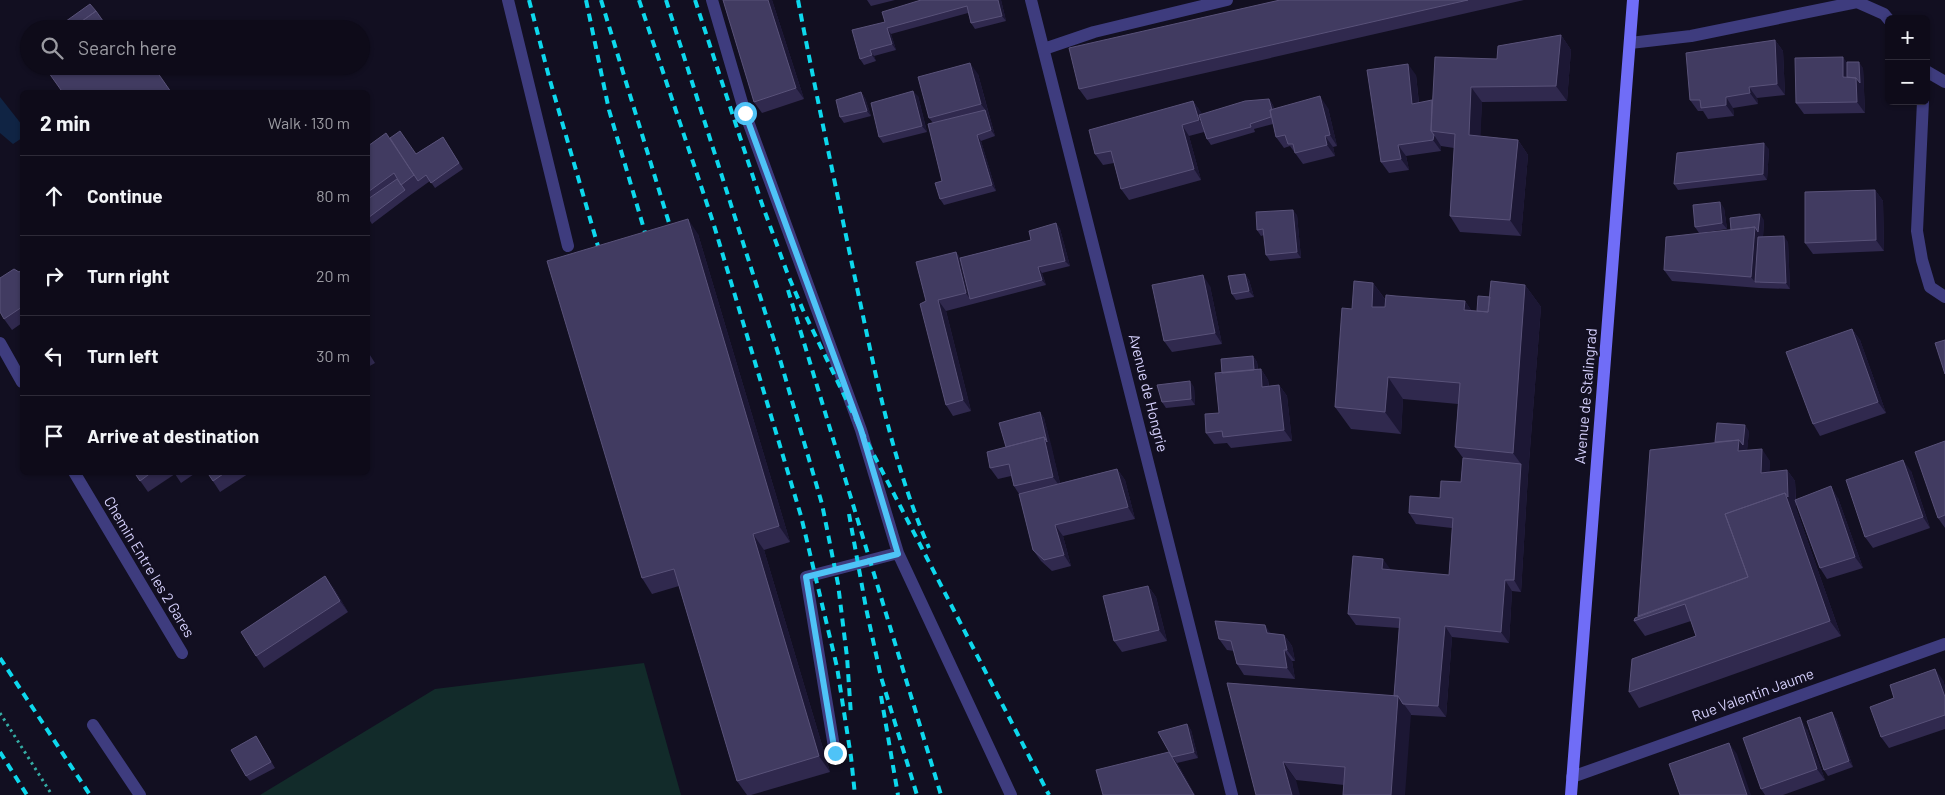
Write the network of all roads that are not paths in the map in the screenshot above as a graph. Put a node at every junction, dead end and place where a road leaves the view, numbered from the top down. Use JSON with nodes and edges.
{"nodes":[{"id":1,"x":508,"y":0,"type":"edge"},
{"id":2,"x":712,"y":0,"type":"edge"},
{"id":3,"x":1031,"y":0,"type":"edge"},
{"id":4,"x":1227,"y":0,"type":"edge"},
{"id":5,"x":1633,"y":0,"type":"edge"},
{"id":6,"x":1885,"y":15,"type":"edge"},
{"id":7,"x":1630,"y":43,"type":"junction"},
{"id":8,"x":1044,"y":49,"type":"junction"},
{"id":9,"x":1930,"y":73,"type":"edge"},
{"id":10,"x":1945,"y":82,"type":"edge"},
{"id":11,"x":1923,"y":105,"type":"edge"},
{"id":12,"x":568,"y":246,"type":"dead end"},
{"id":13,"x":1945,"y":296,"type":"edge"},
{"id":14,"x":0,"y":343,"type":"edge"},
{"id":15,"x":20,"y":378,"type":"edge"},
{"id":16,"x":76,"y":475,"type":"edge"},
{"id":17,"x":898,"y":554,"type":"junction"},
{"id":18,"x":1945,"y":644,"type":"edge"},
{"id":19,"x":182,"y":653,"type":"dead end"},
{"id":20,"x":93,"y":724,"type":"dead end"},
{"id":21,"x":835,"y":753,"type":"dead end"},
{"id":22,"x":1572,"y":777,"type":"junction"},
{"id":23,"x":140,"y":795,"type":"edge"},
{"id":24,"x":1011,"y":795,"type":"edge"},
{"id":25,"x":1232,"y":795,"type":"edge"},
{"id":26,"x":1571,"y":795,"type":"edge"}],
"edges":[{"from":1,"to":12,"type":"street"},
{"from":2,"to":17,"type":"street"},
{"from":3,"to":8,"type":"street","name":"Avenue de Hongrie"},
{"from":4,"to":8,"type":"street"},
{"from":5,"to":7,"type":"main road","name":"Avenue de Stalingrad"},
{"from":6,"to":7,"type":"street"},
{"from":7,"to":22,"type":"main road","name":"Avenue de Stalingrad"},
{"from":8,"to":25,"type":"street","name":"Avenue de Hongrie"},
{"from":9,"to":10,"type":"street"},
{"from":11,"to":13,"type":"street"},
{"from":14,"to":15,"type":"street"},
{"from":16,"to":19,"type":"street","name":"Chemin Entre les 2 Gares"},
{"from":17,"to":21,"type":"street"},
{"from":17,"to":24,"type":"street"},
{"from":18,"to":22,"type":"street","name":"Rue Valentin Jaume"},
{"from":20,"to":23,"type":"street"},
{"from":22,"to":26,"type":"main road","name":"Avenue de Stalingrad"}]}
